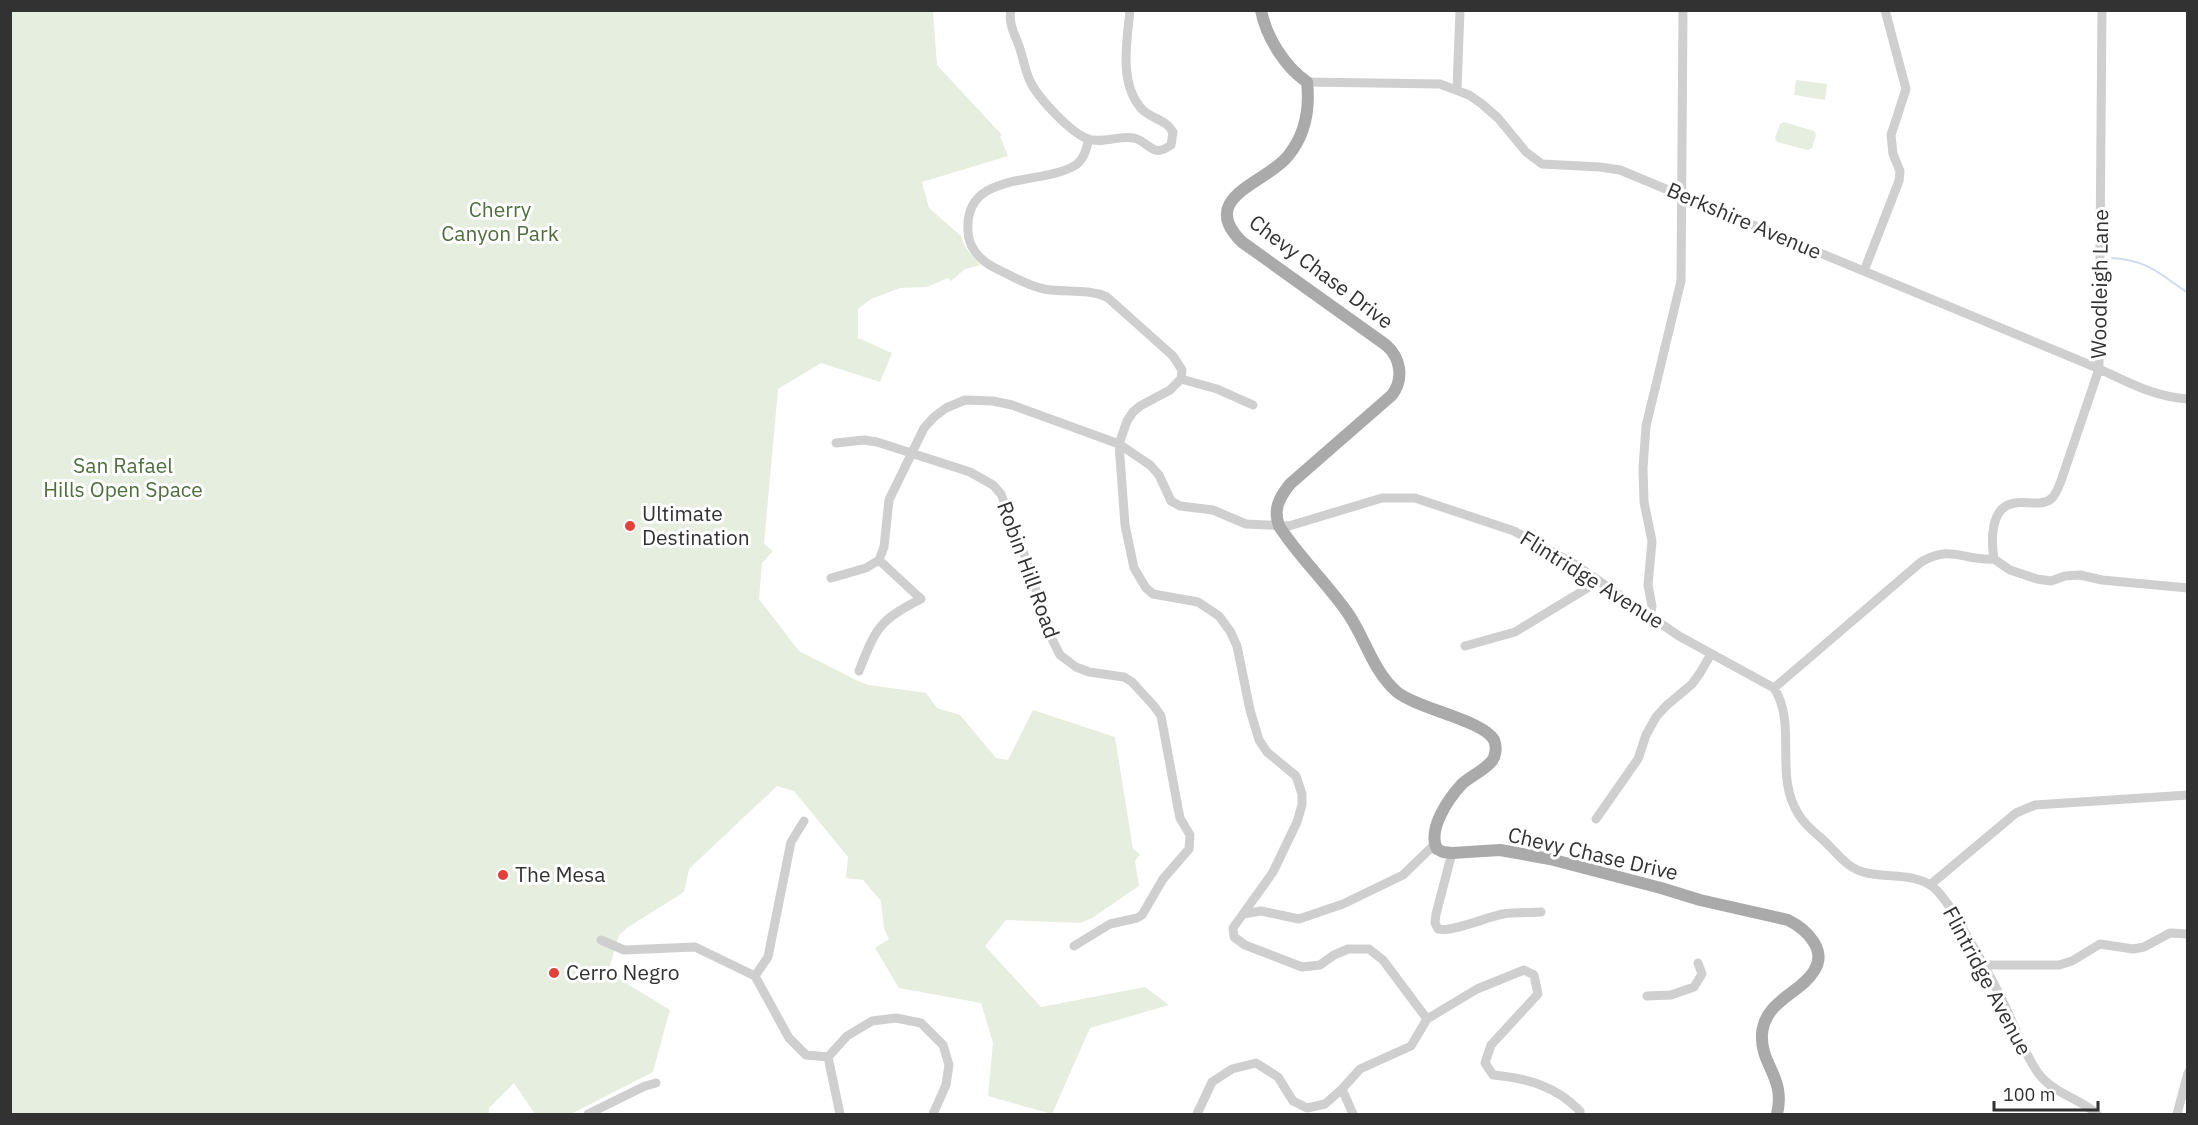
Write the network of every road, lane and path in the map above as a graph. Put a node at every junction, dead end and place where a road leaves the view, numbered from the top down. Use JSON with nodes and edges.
{"nodes":[{"id":1,"x":1011,"y":10,"type":"edge"},
{"id":2,"x":1130,"y":10,"type":"edge"},
{"id":3,"x":1261,"y":10,"type":"edge"},
{"id":4,"x":1460,"y":10,"type":"edge"},
{"id":5,"x":1683,"y":10,"type":"edge"},
{"id":6,"x":1885,"y":10,"type":"edge"},
{"id":7,"x":2102,"y":10,"type":"edge"},
{"id":8,"x":1307,"y":82,"type":"junction"},
{"id":9,"x":1457,"y":89,"type":"junction"},
{"id":10,"x":1089,"y":139,"type":"junction"},
{"id":11,"x":1682,"y":195,"type":"junction"},
{"id":12,"x":1864,"y":271,"type":"junction"},
{"id":13,"x":2099,"y":369,"type":"junction"},
{"id":14,"x":1181,"y":379,"type":"junction"},
{"id":15,"x":2187,"y":399,"type":"edge"},
{"id":16,"x":1253,"y":405,"type":"dead end"},
{"id":17,"x":836,"y":443,"type":"dead end"},
{"id":18,"x":1119,"y":444,"type":"junction"},
{"id":19,"x":912,"y":453,"type":"junction"},
{"id":20,"x":1279,"y":526,"type":"junction"},
{"id":21,"x":1994,"y":559,"type":"junction"},
{"id":22,"x":879,"y":560,"type":"junction"},
{"id":23,"x":831,"y":578,"type":"dead end"},
{"id":24,"x":1599,"y":581,"type":"junction"},
{"id":25,"x":2187,"y":588,"type":"edge"},
{"id":26,"x":1650,"y":616,"type":"junction"},
{"id":27,"x":1465,"y":646,"type":"dead end"},
{"id":28,"x":1711,"y":654,"type":"junction"},
{"id":29,"x":859,"y":671,"type":"dead end"},
{"id":30,"x":1774,"y":688,"type":"junction"},
{"id":31,"x":2187,"y":795,"type":"edge"},
{"id":32,"x":1596,"y":819,"type":"dead end"},
{"id":33,"x":804,"y":821,"type":"dead end"},
{"id":34,"x":1435,"y":844,"type":"junction"},
{"id":35,"x":1452,"y":853,"type":"junction"},
{"id":36,"x":1930,"y":885,"type":"junction"},
{"id":37,"x":1541,"y":912,"type":"dead end"},
{"id":38,"x":1241,"y":915,"type":"junction"},
{"id":39,"x":2187,"y":934,"type":"edge"},
{"id":40,"x":601,"y":940,"type":"dead end"},
{"id":41,"x":1074,"y":946,"type":"dead end"},
{"id":42,"x":1698,"y":963,"type":"dead end"},
{"id":43,"x":1984,"y":965,"type":"junction"},
{"id":44,"x":755,"y":976,"type":"junction"},
{"id":45,"x":1647,"y":996,"type":"dead end"},
{"id":46,"x":1426,"y":1019,"type":"junction"},
{"id":47,"x":828,"y":1057,"type":"junction"},
{"id":48,"x":2187,"y":1073,"type":"edge"},
{"id":49,"x":656,"y":1083,"type":"dead end"},
{"id":50,"x":1342,"y":1089,"type":"junction"},
{"id":51,"x":588,"y":1114,"type":"edge"},
{"id":52,"x":840,"y":1114,"type":"edge"},
{"id":53,"x":933,"y":1114,"type":"edge"},
{"id":54,"x":1197,"y":1114,"type":"edge"},
{"id":55,"x":1353,"y":1114,"type":"edge"},
{"id":56,"x":1580,"y":1114,"type":"edge"},
{"id":57,"x":1777,"y":1114,"type":"edge"},
{"id":58,"x":2097,"y":1114,"type":"edge"},
{"id":59,"x":2177,"y":1114,"type":"edge"}],
"edges":[{"from":1,"to":10,"type":"street"},
{"from":2,"to":10,"type":"street"},
{"from":3,"to":8,"type":"main road"},
{"from":4,"to":9,"type":"street"},
{"from":5,"to":11,"type":"street"},
{"from":6,"to":12,"type":"street"},
{"from":7,"to":13,"type":"street","name":"Woodleigh Lane"},
{"from":8,"to":9,"type":"street","name":"Berkshire Avenue"},
{"from":8,"to":20,"type":"main road","name":"Chevy Chase Drive"},
{"from":9,"to":11,"type":"street","name":"Berkshire Avenue"},
{"from":10,"to":14,"type":"street"},
{"from":11,"to":12,"type":"street","name":"Berkshire Avenue"},
{"from":11,"to":26,"type":"street"},
{"from":12,"to":13,"type":"street","name":"Berkshire Avenue"},
{"from":13,"to":15,"type":"street","name":"Berkshire Avenue"},
{"from":13,"to":21,"type":"street","name":"Woodleigh Lane"},
{"from":14,"to":16,"type":"street"},
{"from":14,"to":18,"type":"street"},
{"from":17,"to":19,"type":"street","name":"Robin Hill Road"},
{"from":18,"to":19,"type":"street","name":"Flintridge Avenue"},
{"from":18,"to":20,"type":"street","name":"Flintridge Avenue"},
{"from":18,"to":38,"type":"street"},
{"from":19,"to":22,"type":"street","name":"Flintridge Avenue"},
{"from":19,"to":41,"type":"street","name":"Robin Hill Road"},
{"from":20,"to":24,"type":"street","name":"Flintridge Avenue"},
{"from":20,"to":34,"type":"main road"},
{"from":21,"to":25,"type":"street"},
{"from":21,"to":30,"type":"street"},
{"from":22,"to":23,"type":"street"},
{"from":22,"to":29,"type":"street"},
{"from":24,"to":26,"type":"street","name":"Flintridge Avenue"},
{"from":24,"to":27,"type":"street"},
{"from":26,"to":28,"type":"street","name":"Flintridge Avenue"},
{"from":28,"to":30,"type":"street","name":"Flintridge Avenue"},
{"from":28,"to":32,"type":"street"},
{"from":30,"to":36,"type":"street","name":"Flintridge Avenue"},
{"from":31,"to":36,"type":"street"},
{"from":33,"to":44,"type":"street"},
{"from":34,"to":35,"type":"main road"},
{"from":34,"to":38,"type":"street"},
{"from":35,"to":37,"type":"street"},
{"from":35,"to":57,"type":"main road","name":"Chevy Chase Drive"},
{"from":36,"to":43,"type":"street","name":"Flintridge Avenue"},
{"from":38,"to":46,"type":"street"},
{"from":39,"to":43,"type":"street"},
{"from":40,"to":44,"type":"street"},
{"from":42,"to":45,"type":"street"},
{"from":43,"to":58,"type":"street","name":"Flintridge Avenue"},
{"from":44,"to":47,"type":"street"},
{"from":46,"to":50,"type":"street"},
{"from":46,"to":56,"type":"street"},
{"from":47,"to":52,"type":"street"},
{"from":47,"to":53,"type":"street"},
{"from":48,"to":59,"type":"street"},
{"from":49,"to":51,"type":"street"},
{"from":50,"to":54,"type":"street"},
{"from":50,"to":55,"type":"street"}]}
